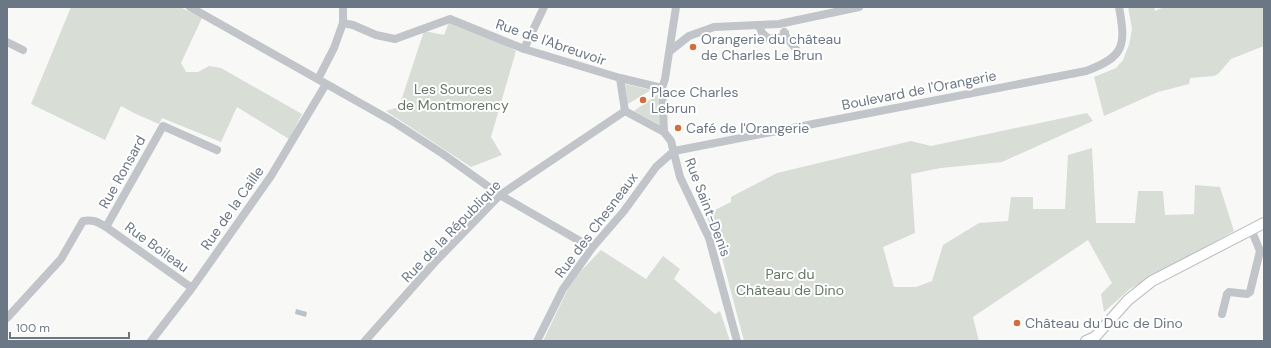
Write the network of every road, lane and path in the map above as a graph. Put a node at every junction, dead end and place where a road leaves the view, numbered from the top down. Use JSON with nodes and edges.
{"nodes":[{"id":1,"x":190,"y":7,"type":"edge"},
{"id":2,"x":343,"y":7,"type":"edge"},
{"id":3,"x":544,"y":7,"type":"edge"},
{"id":4,"x":676,"y":7,"type":"edge"},
{"id":5,"x":847,"y":7,"type":"edge"},
{"id":6,"x":859,"y":7,"type":"edge"},
{"id":7,"x":1119,"y":7,"type":"edge"},
{"id":8,"x":840,"y":12,"type":"junction"},
{"id":9,"x":343,"y":23,"type":"junction"},
{"id":10,"x":779,"y":24,"type":"junction"},
{"id":11,"x":759,"y":25,"type":"junction"},
{"id":12,"x":785,"y":33,"type":"junction"},
{"id":13,"x":7,"y":42,"type":"edge"},
{"id":14,"x":524,"y":49,"type":"junction"},
{"id":15,"x":796,"y":49,"type":"dead end"},
{"id":16,"x":23,"y":50,"type":"dead end"},
{"id":17,"x":670,"y":51,"type":"junction"},
{"id":18,"x":620,"y":78,"type":"junction"},
{"id":19,"x":318,"y":80,"type":"junction"},
{"id":20,"x":326,"y":84,"type":"junction"},
{"id":21,"x":662,"y":88,"type":"junction"},
{"id":22,"x":625,"y":111,"type":"junction"},
{"id":23,"x":664,"y":132,"type":"junction"},
{"id":24,"x":217,"y":150,"type":"dead end"},
{"id":25,"x":674,"y":151,"type":"junction"},
{"id":26,"x":500,"y":195,"type":"junction"},
{"id":27,"x":1264,"y":223,"type":"edge"},
{"id":28,"x":106,"y":227,"type":"junction"},
{"id":29,"x":1251,"y":230,"type":"junction"},
{"id":30,"x":592,"y":248,"type":"junction"},
{"id":31,"x":192,"y":288,"type":"junction"},
{"id":32,"x":1222,"y":314,"type":"dead end"},
{"id":33,"x":7,"y":318,"type":"edge"},
{"id":34,"x":1101,"y":330,"type":"junction"},
{"id":35,"x":151,"y":341,"type":"edge"},
{"id":36,"x":365,"y":341,"type":"edge"},
{"id":37,"x":537,"y":341,"type":"edge"},
{"id":38,"x":737,"y":341,"type":"edge"},
{"id":39,"x":1086,"y":341,"type":"edge"},
{"id":40,"x":1096,"y":341,"type":"edge"}],
"edges":[{"from":1,"to":19,"type":"street"},
{"from":2,"to":9,"type":"street"},
{"from":3,"to":14,"type":"street"},
{"from":4,"to":17,"type":"street"},
{"from":5,"to":8,"type":"street"},
{"from":6,"to":8,"type":"street"},
{"from":7,"to":25,"type":"street","name":"Boulevard de l'Orangerie"},
{"from":8,"to":10,"type":"street"},
{"from":9,"to":14,"type":"street","name":"Rue de l'Abreuvoir"},
{"from":9,"to":19,"type":"street"},
{"from":10,"to":11,"type":"street"},
{"from":10,"to":12,"type":"street"},
{"from":11,"to":12,"type":"street"},
{"from":11,"to":17,"type":"street"},
{"from":12,"to":15,"type":"street"},
{"from":13,"to":16,"type":"street"},
{"from":14,"to":18,"type":"street","name":"Rue de l'Abreuvoir"},
{"from":17,"to":21,"type":"street"},
{"from":18,"to":21,"type":"street","name":"Rue de l'Abreuvoir"},
{"from":18,"to":22,"type":"street"},
{"from":19,"to":20,"type":"street"},
{"from":20,"to":26,"type":"street"},
{"from":20,"to":31,"type":"street","name":"Rue de la Caille"},
{"from":21,"to":23,"type":"street"},
{"from":22,"to":23,"type":"street"},
{"from":22,"to":26,"type":"street","name":"Rue de la République"},
{"from":23,"to":25,"type":"street"},
{"from":24,"to":28,"type":"street","name":"Rue Ronsard"},
{"from":25,"to":30,"type":"street","name":"Rue des Chesneaux"},
{"from":25,"to":38,"type":"street","name":"Rue Saint-Denis"},
{"from":26,"to":30,"type":"street"},
{"from":26,"to":36,"type":"street","name":"Rue de la République"},
{"from":27,"to":29,"type":"main road"},
{"from":28,"to":31,"type":"street","name":"Rue Boileau"},
{"from":28,"to":33,"type":"street","name":"Rue Ronsard"},
{"from":29,"to":32,"type":"street"},
{"from":29,"to":34,"type":"main road"},
{"from":30,"to":37,"type":"street","name":"Rue des Chesneaux"},
{"from":31,"to":35,"type":"street","name":"Rue de la Caille"},
{"from":34,"to":39,"type":"main road"},
{"from":34,"to":40,"type":"main road"}]}
